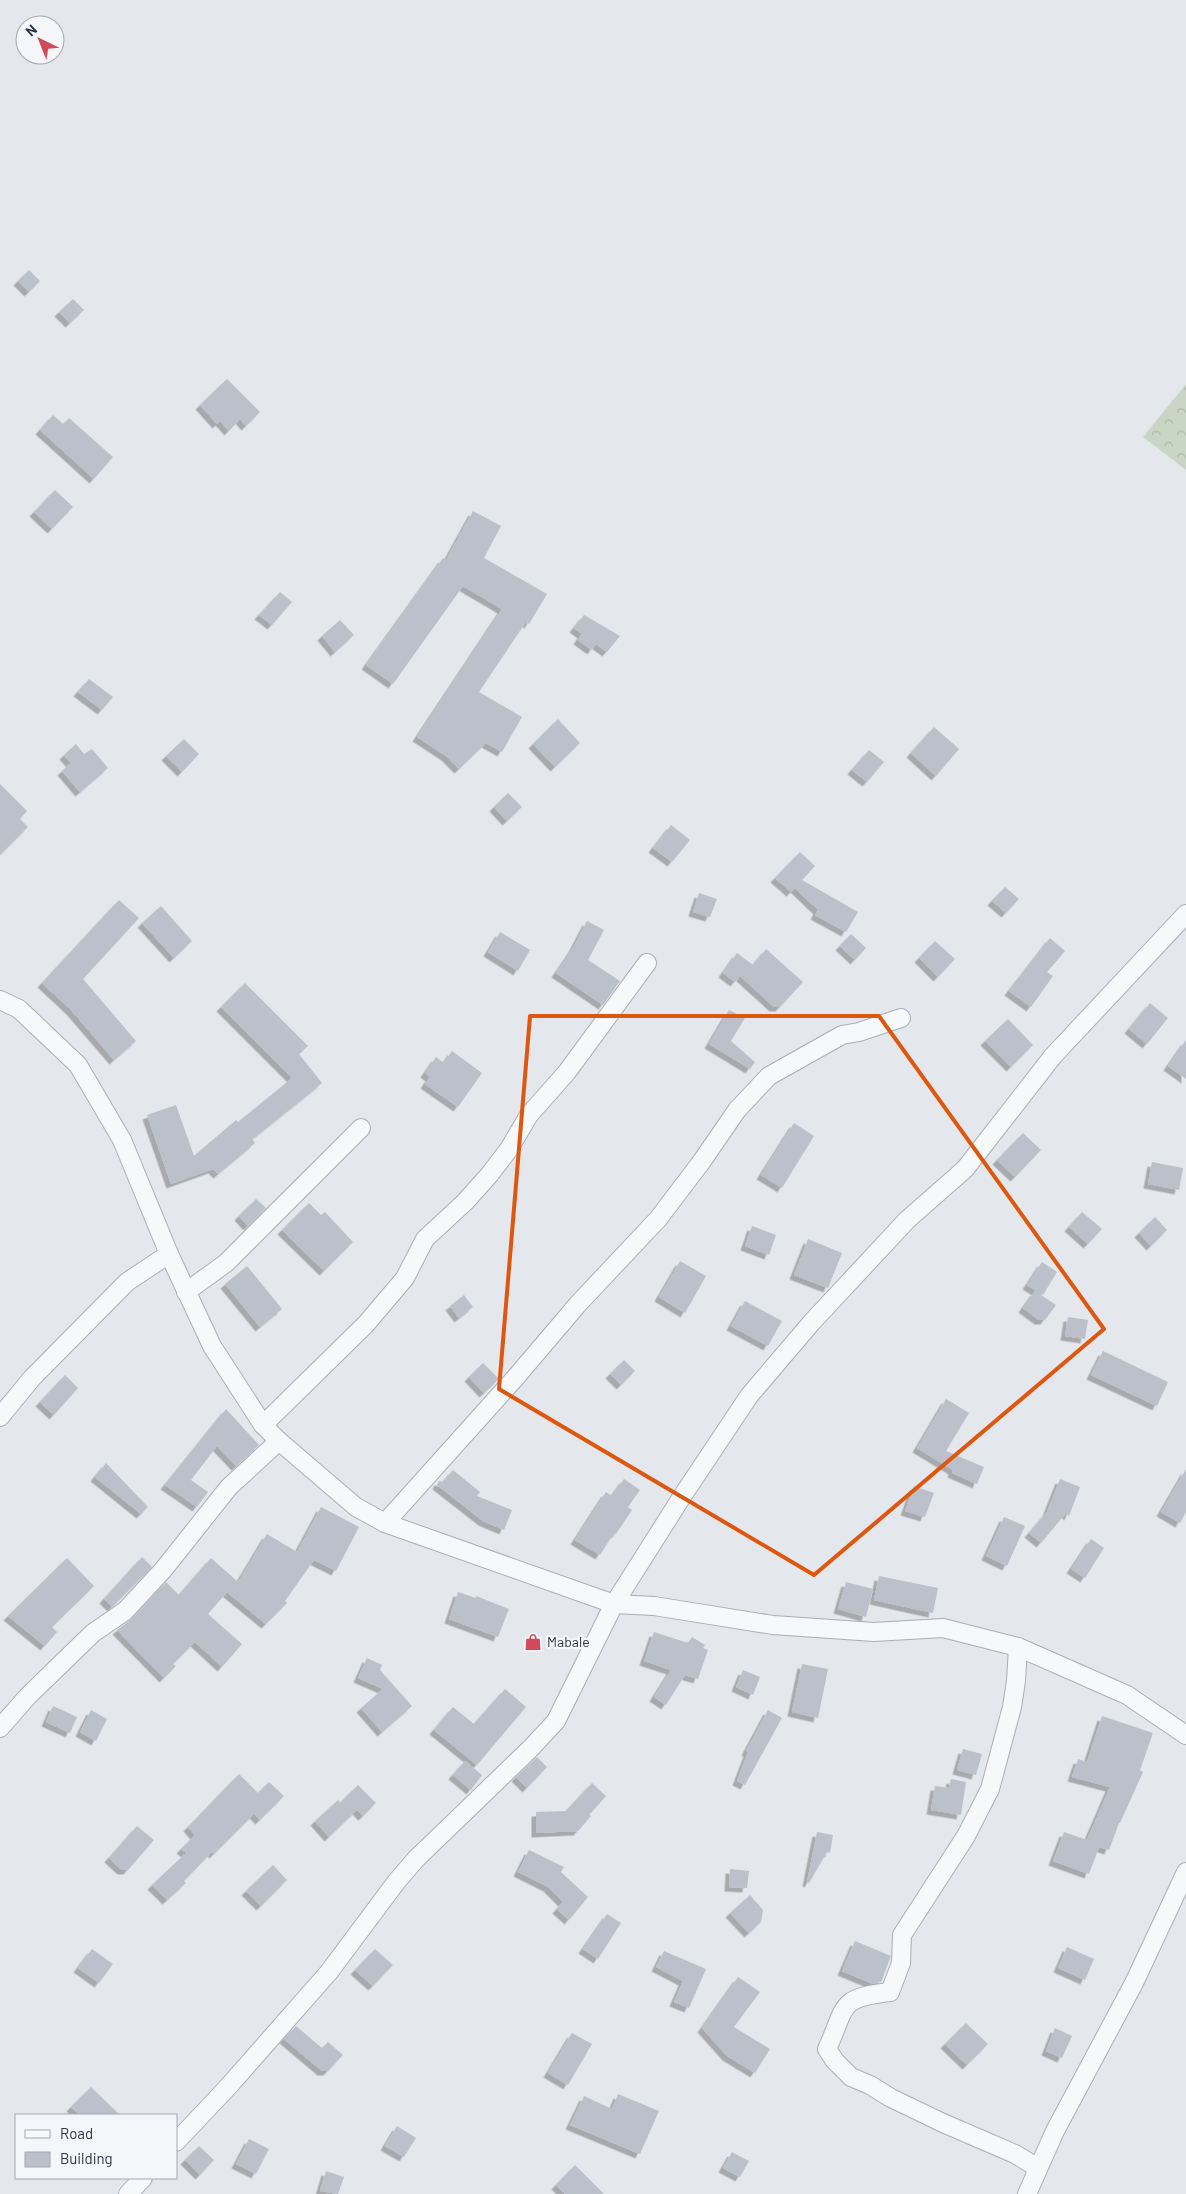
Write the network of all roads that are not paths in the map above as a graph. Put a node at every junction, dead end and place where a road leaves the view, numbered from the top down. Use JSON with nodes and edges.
{"nodes":[{"id":1,"x":1186,"y":914,"type":"edge"},
{"id":2,"x":647,"y":963,"type":"dead end"},
{"id":3,"x":0,"y":1000,"type":"edge"},
{"id":4,"x":901,"y":1018,"type":"dead end"},
{"id":5,"x":362,"y":1128,"type":"dead end"},
{"id":6,"x":168,"y":1254,"type":"junction"},
{"id":7,"x":186,"y":1292,"type":"junction"},
{"id":8,"x":0,"y":1417,"type":"edge"},
{"id":9,"x":263,"y":1425,"type":"junction"},
{"id":10,"x":279,"y":1442,"type":"junction"},
{"id":11,"x":385,"y":1524,"type":"junction"},
{"id":12,"x":614,"y":1604,"type":"junction"},
{"id":13,"x":1018,"y":1647,"type":"junction"},
{"id":14,"x":0,"y":1728,"type":"edge"},
{"id":15,"x":1186,"y":1735,"type":"edge"},
{"id":16,"x":1186,"y":1872,"type":"edge"},
{"id":17,"x":178,"y":2140,"type":"edge"},
{"id":18,"x":1038,"y":2168,"type":"junction"},
{"id":19,"x":142,"y":2179,"type":"edge"},
{"id":20,"x":128,"y":2194,"type":"edge"},
{"id":21,"x":1027,"y":2194,"type":"edge"}],
"edges":[{"from":1,"to":12,"type":"street"},
{"from":2,"to":9,"type":"street"},
{"from":3,"to":6,"type":"street"},
{"from":4,"to":11,"type":"street"},
{"from":5,"to":7,"type":"street"},
{"from":6,"to":7,"type":"street"},
{"from":6,"to":8,"type":"street"},
{"from":7,"to":9,"type":"street"},
{"from":9,"to":10,"type":"street"},
{"from":10,"to":11,"type":"street"},
{"from":10,"to":14,"type":"street"},
{"from":11,"to":12,"type":"street"},
{"from":12,"to":13,"type":"street"},
{"from":12,"to":17,"type":"street"},
{"from":13,"to":15,"type":"street"},
{"from":13,"to":18,"type":"street"},
{"from":16,"to":18,"type":"street"},
{"from":18,"to":21,"type":"street"},
{"from":19,"to":20,"type":"street"}]}
